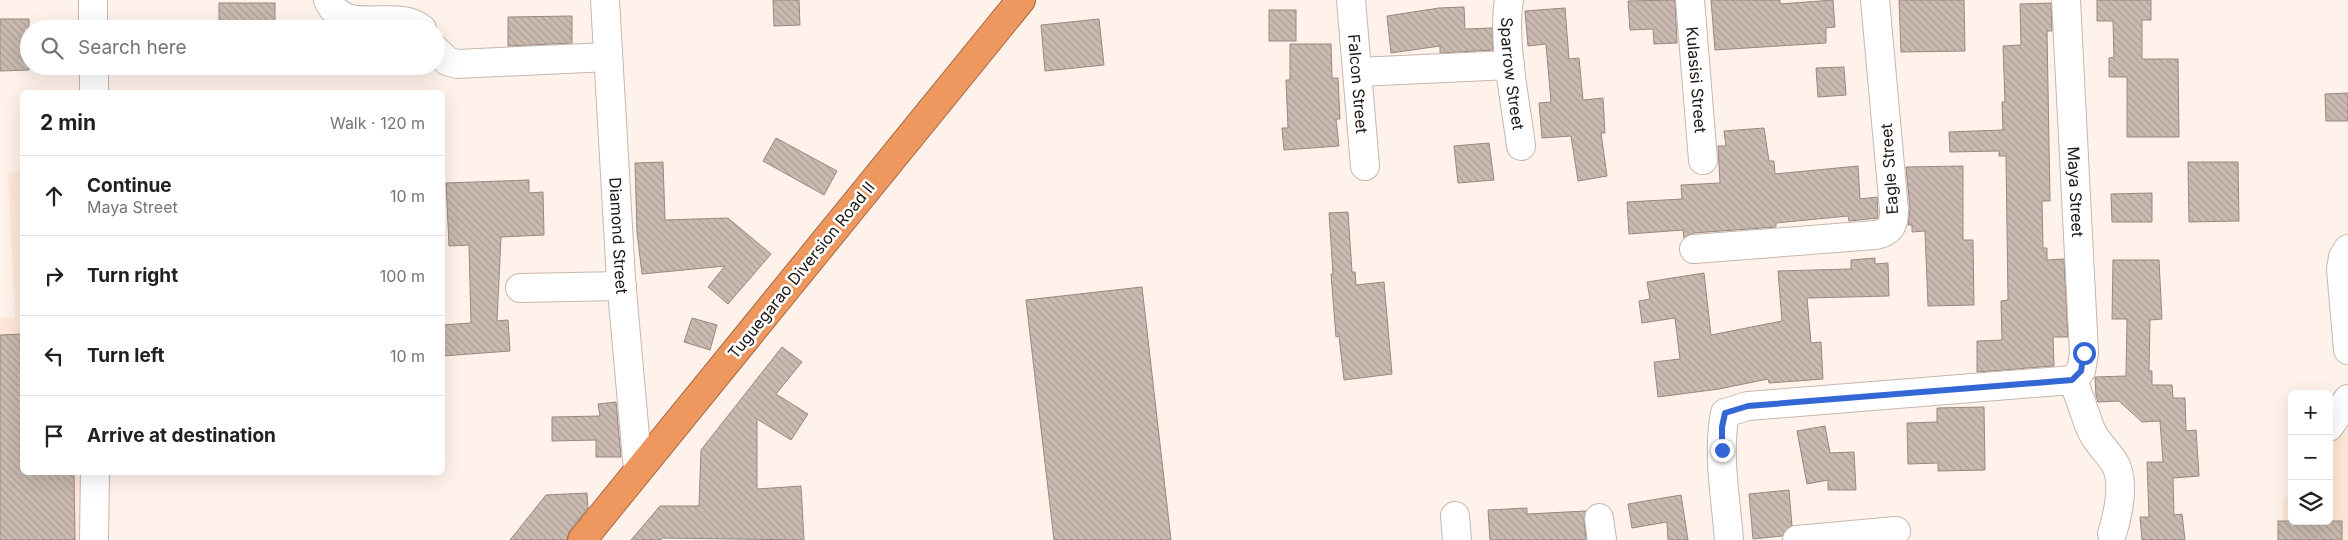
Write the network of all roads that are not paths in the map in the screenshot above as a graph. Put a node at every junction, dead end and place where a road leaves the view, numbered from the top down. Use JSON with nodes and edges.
{"nodes":[{"id":1,"x":93,"y":0,"type":"edge"},
{"id":2,"x":328,"y":0,"type":"edge"},
{"id":3,"x":605,"y":0,"type":"edge"},
{"id":4,"x":1021,"y":0,"type":"edge"},
{"id":5,"x":1351,"y":0,"type":"edge"},
{"id":6,"x":1509,"y":0,"type":"edge"},
{"id":7,"x":1690,"y":0,"type":"edge"},
{"id":8,"x":1875,"y":0,"type":"edge"},
{"id":9,"x":2066,"y":0,"type":"edge"},
{"id":10,"x":93,"y":20,"type":"edge"},
{"id":11,"x":350,"y":20,"type":"edge"},
{"id":12,"x":350,"y":20,"type":"edge"},
{"id":13,"x":402,"y":20,"type":"edge"},
{"id":14,"x":608,"y":57,"type":"junction"},
{"id":15,"x":445,"y":59,"type":"edge"},
{"id":16,"x":1510,"y":65,"type":"junction"},
{"id":17,"x":1358,"y":72,"type":"junction"},
{"id":18,"x":94,"y":75,"type":"edge"},
{"id":19,"x":94,"y":90,"type":"edge"},
{"id":20,"x":1521,"y":146,"type":"dead end"},
{"id":21,"x":1703,"y":160,"type":"dead end"},
{"id":22,"x":1365,"y":166,"type":"dead end"},
{"id":23,"x":1694,"y":249,"type":"dead end"},
{"id":24,"x":2348,"y":249,"type":"edge"},
{"id":25,"x":622,"y":286,"type":"junction"},
{"id":26,"x":520,"y":288,"type":"dead end"},
{"id":27,"x":2348,"y":350,"type":"edge"},
{"id":28,"x":2072,"y":380,"type":"junction"},
{"id":29,"x":2348,"y":399,"type":"edge"},
{"id":30,"x":2333,"y":421,"type":"edge"},
{"id":31,"x":638,"y":470,"type":"junction"},
{"id":32,"x":94,"y":475,"type":"edge"},
{"id":33,"x":1896,"y":531,"type":"dead end"},
{"id":34,"x":2112,"y":534,"type":"dead end"},
{"id":35,"x":94,"y":540,"type":"edge"},
{"id":36,"x":582,"y":540,"type":"edge"},
{"id":37,"x":1729,"y":540,"type":"edge"},
{"id":38,"x":1797,"y":540,"type":"edge"}],
"edges":[{"from":1,"to":10,"type":"street"},
{"from":2,"to":11,"type":"street"},
{"from":3,"to":14,"type":"street","name":"Diamond Street"},
{"from":4,"to":31,"type":"highway","name":"Tuguegarao Diversion Road Ⅱ"},
{"from":5,"to":17,"type":"street","name":"Falcon Street"},
{"from":6,"to":16,"type":"street","name":"Sparrow Street"},
{"from":7,"to":21,"type":"street","name":"Kulasisi Street"},
{"from":8,"to":23,"type":"street","name":"Eagle Street"},
{"from":9,"to":28,"type":"street","name":"Maya Street"},
{"from":12,"to":13,"type":"street"},
{"from":14,"to":15,"type":"street"},
{"from":14,"to":25,"type":"street","name":"Diamond Street"},
{"from":16,"to":17,"type":"street"},
{"from":16,"to":20,"type":"street","name":"Sparrow Street"},
{"from":17,"to":22,"type":"street","name":"Falcon Street"},
{"from":18,"to":19,"type":"street"},
{"from":24,"to":27,"type":"street"},
{"from":25,"to":26,"type":"street"},
{"from":25,"to":31,"type":"street","name":"Diamond Street"},
{"from":28,"to":34,"type":"street"},
{"from":28,"to":37,"type":"street"},
{"from":29,"to":30,"type":"street"},
{"from":31,"to":36,"type":"highway","name":"Tuguegarao Diversion Road Ⅱ"},
{"from":32,"to":35,"type":"street"},
{"from":33,"to":38,"type":"street"}]}
